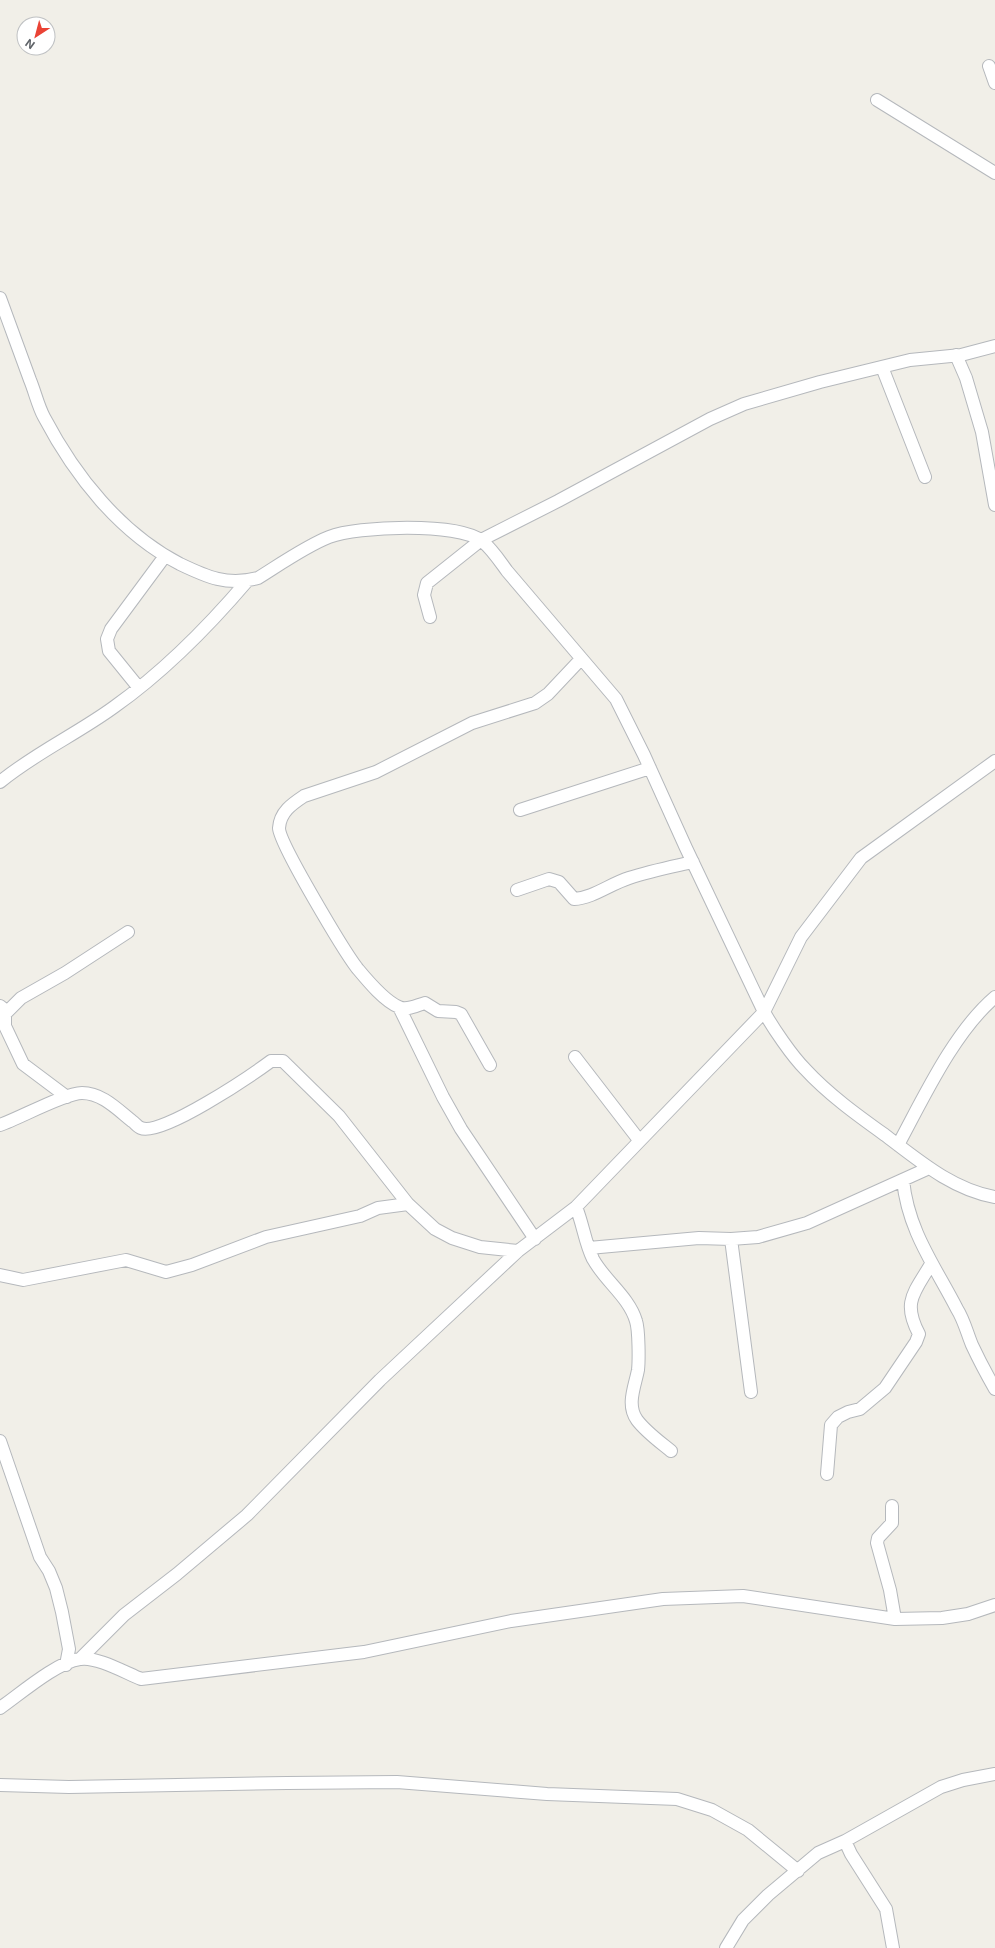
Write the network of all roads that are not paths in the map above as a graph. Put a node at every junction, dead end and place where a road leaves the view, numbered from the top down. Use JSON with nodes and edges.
{"nodes":[{"id":1,"x":989,"y":66,"type":"dead end"},
{"id":2,"x":995,"y":83,"type":"edge"},
{"id":3,"x":877,"y":100,"type":"dead end"},
{"id":4,"x":995,"y":173,"type":"edge"},
{"id":5,"x":0,"y":298,"type":"edge"},
{"id":6,"x":995,"y":346,"type":"edge"},
{"id":7,"x":956,"y":355,"type":"junction"},
{"id":8,"x":882,"y":367,"type":"junction"},
{"id":9,"x":925,"y":478,"type":"dead end"},
{"id":10,"x":995,"y":505,"type":"edge"},
{"id":11,"x":481,"y":540,"type":"junction"},
{"id":12,"x":165,"y":556,"type":"junction"},
{"id":13,"x":248,"y":580,"type":"junction"},
{"id":14,"x":430,"y":617,"type":"dead end"},
{"id":15,"x":581,"y":659,"type":"junction"},
{"id":16,"x":139,"y":688,"type":"junction"},
{"id":17,"x":995,"y":761,"type":"edge"},
{"id":18,"x":650,"y":768,"type":"junction"},
{"id":19,"x":0,"y":782,"type":"edge"},
{"id":20,"x":520,"y":810,"type":"dead end"},
{"id":21,"x":693,"y":862,"type":"junction"},
{"id":22,"x":517,"y":890,"type":"dead end"},
{"id":23,"x":128,"y":932,"type":"dead end"},
{"id":24,"x":995,"y":997,"type":"edge"},
{"id":25,"x":399,"y":1007,"type":"junction"},
{"id":26,"x":3,"y":1010,"type":"edge"},
{"id":27,"x":764,"y":1012,"type":"junction"},
{"id":28,"x":575,"y":1057,"type":"dead end"},
{"id":29,"x":490,"y":1065,"type":"dead end"},
{"id":30,"x":66,"y":1097,"type":"junction"},
{"id":31,"x":0,"y":1125,"type":"edge"},
{"id":32,"x":639,"y":1140,"type":"junction"},
{"id":33,"x":898,"y":1145,"type":"junction"},
{"id":34,"x":929,"y":1168,"type":"junction"},
{"id":35,"x":903,"y":1180,"type":"junction"},
{"id":36,"x":995,"y":1197,"type":"edge"},
{"id":37,"x":408,"y":1204,"type":"junction"},
{"id":38,"x":576,"y":1207,"type":"junction"},
{"id":39,"x":535,"y":1239,"type":"junction"},
{"id":40,"x":731,"y":1239,"type":"junction"},
{"id":41,"x":589,"y":1248,"type":"junction"},
{"id":42,"x":518,"y":1251,"type":"junction"},
{"id":43,"x":931,"y":1264,"type":"junction"},
{"id":44,"x":0,"y":1275,"type":"edge"},
{"id":45,"x":995,"y":1389,"type":"edge"},
{"id":46,"x":751,"y":1392,"type":"dead end"},
{"id":47,"x":0,"y":1441,"type":"edge"},
{"id":48,"x":671,"y":1451,"type":"dead end"},
{"id":49,"x":827,"y":1474,"type":"dead end"},
{"id":50,"x":892,"y":1506,"type":"dead end"},
{"id":51,"x":995,"y":1605,"type":"edge"},
{"id":52,"x":895,"y":1618,"type":"junction"},
{"id":53,"x":80,"y":1659,"type":"junction"},
{"id":54,"x":66,"y":1665,"type":"junction"},
{"id":55,"x":0,"y":1708,"type":"edge"},
{"id":56,"x":995,"y":1774,"type":"edge"},
{"id":57,"x":0,"y":1785,"type":"edge"},
{"id":58,"x":845,"y":1841,"type":"junction"},
{"id":59,"x":798,"y":1871,"type":"junction"},
{"id":60,"x":726,"y":1948,"type":"edge"},
{"id":61,"x":893,"y":1948,"type":"edge"}],
"edges":[{"from":1,"to":2,"type":"street"},
{"from":3,"to":4,"type":"street"},
{"from":5,"to":12,"type":"street"},
{"from":6,"to":7,"type":"street"},
{"from":7,"to":8,"type":"street"},
{"from":7,"to":10,"type":"street"},
{"from":8,"to":9,"type":"street"},
{"from":8,"to":11,"type":"street"},
{"from":11,"to":13,"type":"street"},
{"from":11,"to":14,"type":"street"},
{"from":11,"to":15,"type":"street"},
{"from":12,"to":13,"type":"street"},
{"from":12,"to":16,"type":"street"},
{"from":13,"to":16,"type":"street"},
{"from":15,"to":18,"type":"street"},
{"from":15,"to":25,"type":"street"},
{"from":16,"to":19,"type":"street"},
{"from":17,"to":27,"type":"street"},
{"from":18,"to":20,"type":"street"},
{"from":18,"to":21,"type":"street"},
{"from":21,"to":22,"type":"street"},
{"from":21,"to":27,"type":"street"},
{"from":23,"to":26,"type":"street"},
{"from":24,"to":33,"type":"street"},
{"from":25,"to":29,"type":"street"},
{"from":25,"to":39,"type":"street"},
{"from":26,"to":30,"type":"street"},
{"from":27,"to":32,"type":"street"},
{"from":27,"to":33,"type":"street"},
{"from":28,"to":32,"type":"street"},
{"from":30,"to":31,"type":"street"},
{"from":30,"to":37,"type":"street"},
{"from":32,"to":38,"type":"street"},
{"from":33,"to":34,"type":"street"},
{"from":34,"to":35,"type":"street"},
{"from":34,"to":36,"type":"street"},
{"from":35,"to":40,"type":"street"},
{"from":35,"to":43,"type":"street"},
{"from":37,"to":42,"type":"street"},
{"from":37,"to":44,"type":"street"},
{"from":38,"to":39,"type":"street"},
{"from":38,"to":41,"type":"street"},
{"from":39,"to":42,"type":"street"},
{"from":40,"to":41,"type":"street"},
{"from":40,"to":46,"type":"street"},
{"from":41,"to":48,"type":"street"},
{"from":42,"to":53,"type":"street"},
{"from":43,"to":45,"type":"street"},
{"from":43,"to":49,"type":"street"},
{"from":47,"to":54,"type":"street"},
{"from":50,"to":52,"type":"street"},
{"from":51,"to":52,"type":"street"},
{"from":52,"to":53,"type":"street"},
{"from":53,"to":54,"type":"street"},
{"from":54,"to":55,"type":"street"},
{"from":56,"to":58,"type":"street"},
{"from":57,"to":59,"type":"street"},
{"from":58,"to":59,"type":"street"},
{"from":58,"to":61,"type":"street"},
{"from":59,"to":60,"type":"street"}]}
